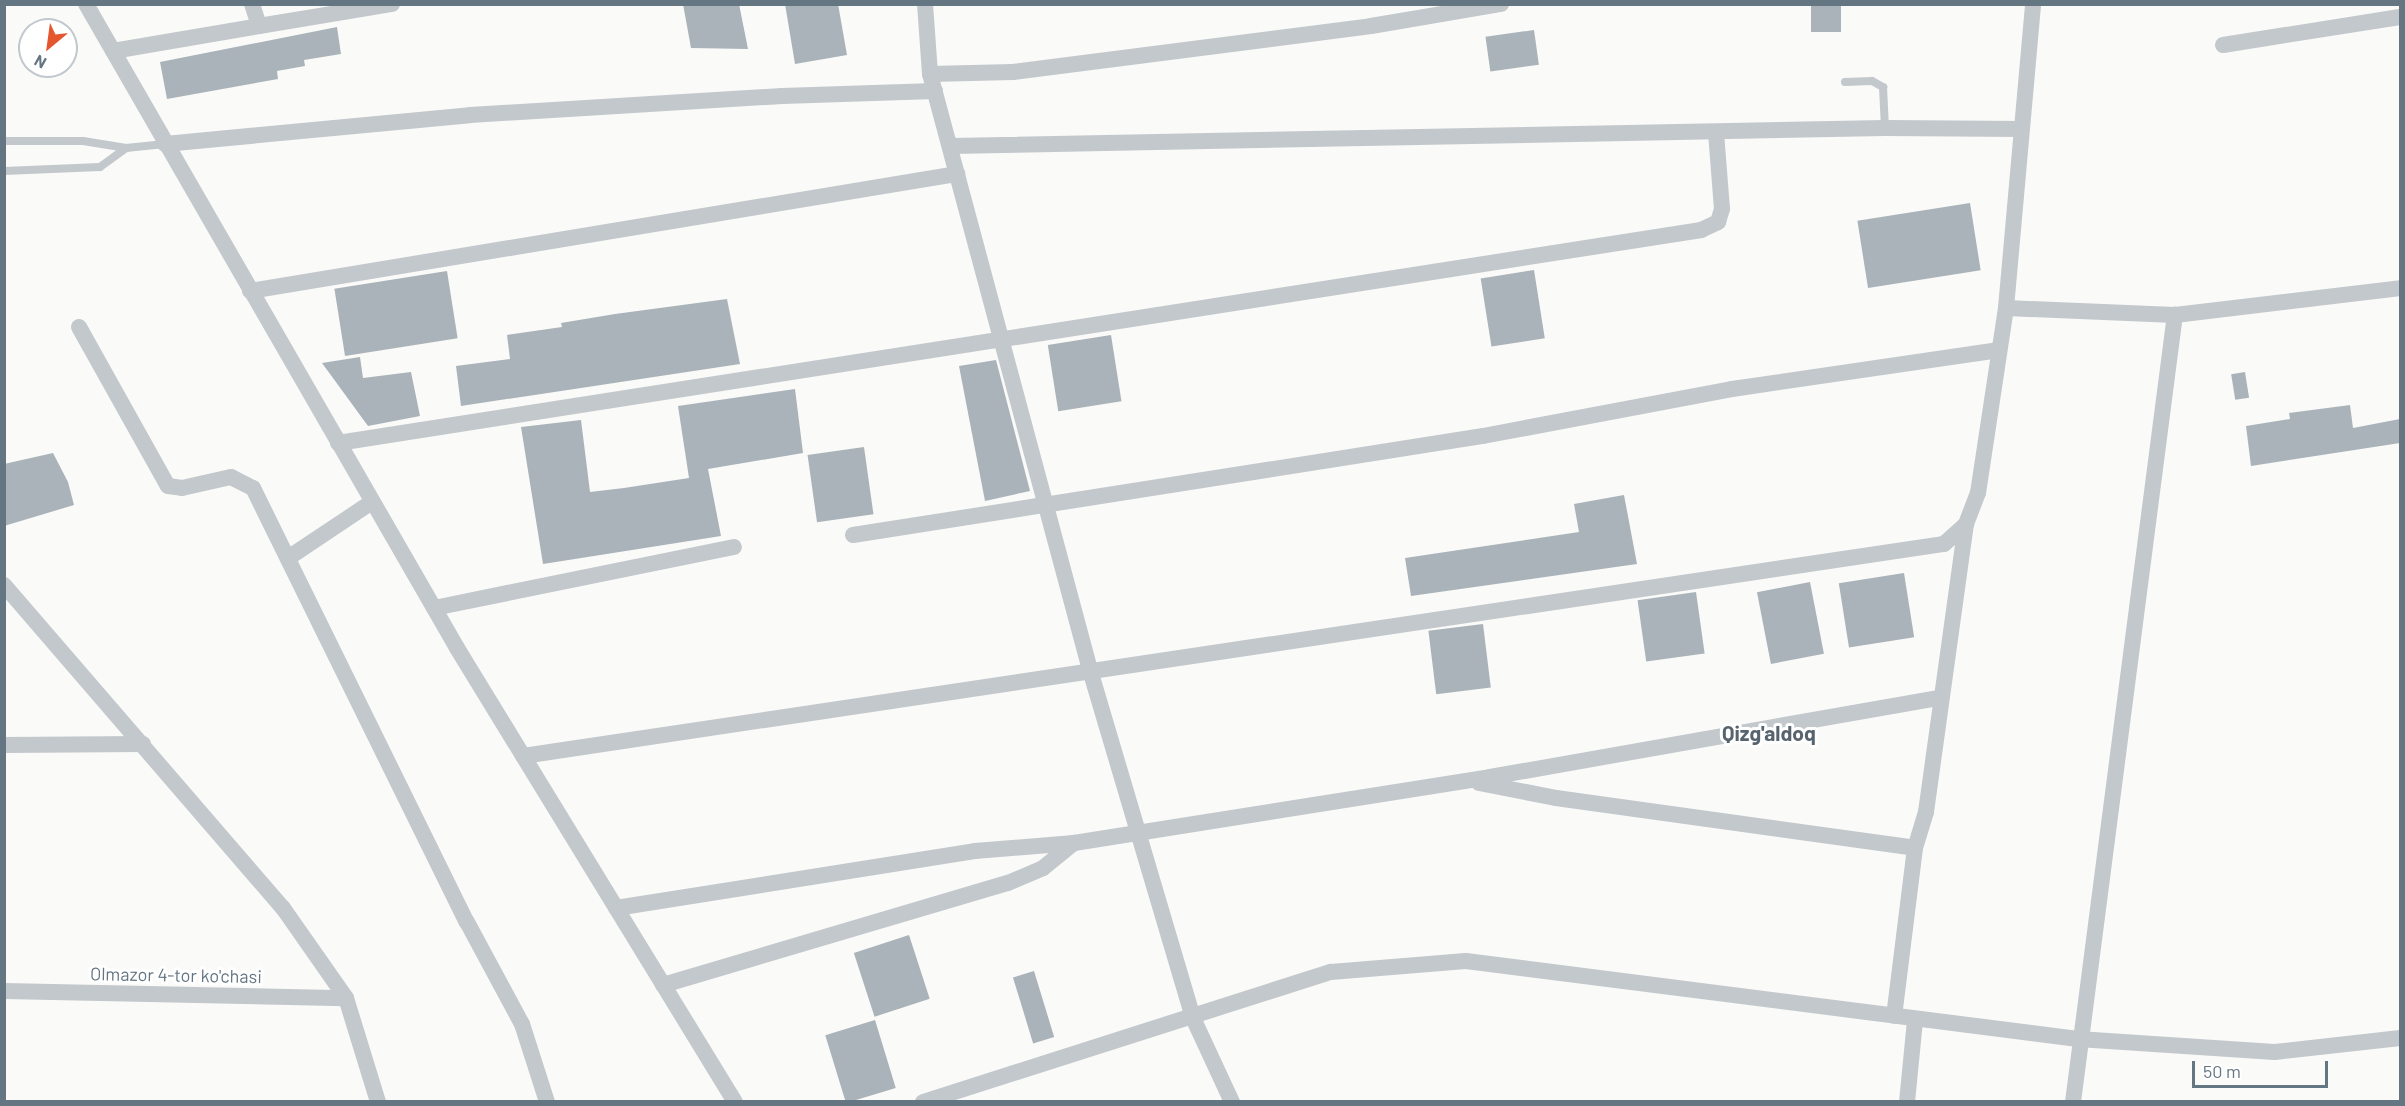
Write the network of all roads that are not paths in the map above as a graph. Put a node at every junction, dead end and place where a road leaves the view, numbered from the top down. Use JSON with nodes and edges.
{"nodes":[{"id":1,"x":86,"y":4,"type":"edge"},
{"id":2,"x":252,"y":4,"type":"edge"},
{"id":3,"x":392,"y":4,"type":"edge"},
{"id":4,"x":925,"y":4,"type":"edge"},
{"id":5,"x":1501,"y":4,"type":"edge"},
{"id":6,"x":2033,"y":4,"type":"edge"},
{"id":7,"x":2400,"y":17,"type":"edge"},
{"id":8,"x":259,"y":26,"type":"junction"},
{"id":9,"x":2223,"y":45,"type":"dead end"},
{"id":10,"x":112,"y":51,"type":"junction"},
{"id":11,"x":930,"y":74,"type":"junction"},
{"id":12,"x":1845,"y":82,"type":"dead end"},
{"id":13,"x":935,"y":91,"type":"junction"},
{"id":14,"x":1885,"y":128,"type":"junction"},
{"id":15,"x":2021,"y":129,"type":"junction"},
{"id":16,"x":1716,"y":132,"type":"junction"},
{"id":17,"x":4,"y":141,"type":"edge"},
{"id":18,"x":165,"y":144,"type":"junction"},
{"id":19,"x":950,"y":146,"type":"junction"},
{"id":20,"x":126,"y":148,"type":"junction"},
{"id":21,"x":4,"y":171,"type":"edge"},
{"id":22,"x":957,"y":174,"type":"junction"},
{"id":23,"x":2400,"y":288,"type":"edge"},
{"id":24,"x":250,"y":291,"type":"junction"},
{"id":25,"x":2006,"y":308,"type":"junction"},
{"id":26,"x":2175,"y":315,"type":"junction"},
{"id":27,"x":79,"y":327,"type":"dead end"},
{"id":28,"x":1001,"y":339,"type":"junction"},
{"id":29,"x":1999,"y":350,"type":"junction"},
{"id":30,"x":338,"y":443,"type":"junction"},
{"id":31,"x":372,"y":502,"type":"junction"},
{"id":32,"x":1046,"y":506,"type":"junction"},
{"id":33,"x":1966,"y":524,"type":"junction"},
{"id":34,"x":853,"y":535,"type":"dead end"},
{"id":35,"x":734,"y":547,"type":"dead end"},
{"id":36,"x":288,"y":558,"type":"junction"},
{"id":37,"x":4,"y":585,"type":"edge"},
{"id":38,"x":434,"y":608,"type":"junction"},
{"id":39,"x":1090,"y":670,"type":"junction"},
{"id":40,"x":1939,"y":698,"type":"junction"},
{"id":41,"x":142,"y":744,"type":"junction"},
{"id":42,"x":4,"y":746,"type":"edge"},
{"id":43,"x":523,"y":756,"type":"junction"},
{"id":44,"x":1466,"y":780,"type":"junction"},
{"id":45,"x":1138,"y":832,"type":"junction"},
{"id":46,"x":1074,"y":843,"type":"junction"},
{"id":47,"x":1915,"y":848,"type":"junction"},
{"id":48,"x":616,"y":908,"type":"junction"},
{"id":49,"x":663,"y":984,"type":"junction"},
{"id":50,"x":4,"y":991,"type":"edge"},
{"id":51,"x":346,"y":998,"type":"junction"},
{"id":52,"x":1894,"y":1016,"type":"junction"},
{"id":53,"x":1193,"y":1018,"type":"junction"},
{"id":54,"x":1915,"y":1020,"type":"junction"},
{"id":55,"x":2400,"y":1038,"type":"edge"},
{"id":56,"x":2078,"y":1039,"type":"junction"},
{"id":57,"x":935,"y":1100,"type":"edge"},
{"id":58,"x":378,"y":1101,"type":"edge"},
{"id":59,"x":548,"y":1101,"type":"edge"},
{"id":60,"x":735,"y":1101,"type":"edge"},
{"id":61,"x":1232,"y":1101,"type":"edge"},
{"id":62,"x":1907,"y":1101,"type":"edge"},
{"id":63,"x":2073,"y":1101,"type":"edge"}],
"edges":[{"from":1,"to":10,"type":"street"},
{"from":2,"to":8,"type":"street"},
{"from":3,"to":8,"type":"street"},
{"from":4,"to":11,"type":"street"},
{"from":5,"to":11,"type":"street"},
{"from":6,"to":15,"type":"street"},
{"from":7,"to":9,"type":"street"},
{"from":8,"to":10,"type":"street"},
{"from":10,"to":18,"type":"street"},
{"from":11,"to":13,"type":"street"},
{"from":12,"to":14,"type":"lane"},
{"from":13,"to":18,"type":"street"},
{"from":13,"to":19,"type":"street"},
{"from":14,"to":15,"type":"street"},
{"from":14,"to":16,"type":"street"},
{"from":15,"to":25,"type":"street"},
{"from":16,"to":19,"type":"street"},
{"from":16,"to":28,"type":"street"},
{"from":17,"to":20,"type":"lane"},
{"from":18,"to":20,"type":"lane"},
{"from":18,"to":24,"type":"street"},
{"from":19,"to":22,"type":"street"},
{"from":20,"to":21,"type":"lane"},
{"from":22,"to":24,"type":"street"},
{"from":22,"to":28,"type":"street"},
{"from":23,"to":26,"type":"street"},
{"from":24,"to":30,"type":"street"},
{"from":25,"to":26,"type":"street"},
{"from":25,"to":29,"type":"street"},
{"from":26,"to":56,"type":"street"},
{"from":27,"to":36,"type":"street"},
{"from":28,"to":30,"type":"street"},
{"from":28,"to":32,"type":"street"},
{"from":29,"to":32,"type":"street"},
{"from":29,"to":33,"type":"street"},
{"from":30,"to":31,"type":"street"},
{"from":31,"to":36,"type":"street"},
{"from":31,"to":38,"type":"street"},
{"from":32,"to":34,"type":"street"},
{"from":32,"to":39,"type":"street"},
{"from":33,"to":39,"type":"street"},
{"from":33,"to":40,"type":"street"},
{"from":35,"to":38,"type":"street"},
{"from":36,"to":59,"type":"street"},
{"from":37,"to":41,"type":"street"},
{"from":38,"to":43,"type":"street"},
{"from":39,"to":43,"type":"street"},
{"from":39,"to":45,"type":"street"},
{"from":40,"to":44,"type":"street"},
{"from":40,"to":47,"type":"street"},
{"from":41,"to":42,"type":"street"},
{"from":41,"to":51,"type":"street"},
{"from":43,"to":48,"type":"street"},
{"from":44,"to":45,"type":"street"},
{"from":44,"to":47,"type":"street"},
{"from":45,"to":46,"type":"street"},
{"from":45,"to":53,"type":"street"},
{"from":46,"to":48,"type":"street"},
{"from":46,"to":49,"type":"street"},
{"from":47,"to":52,"type":"street"},
{"from":48,"to":49,"type":"street"},
{"from":49,"to":60,"type":"street"},
{"from":50,"to":51,"type":"street","name":"Olmazor 4-tor ko'chasi"},
{"from":51,"to":58,"type":"street"},
{"from":52,"to":53,"type":"street"},
{"from":52,"to":54,"type":"street"},
{"from":53,"to":57,"type":"street"},
{"from":53,"to":61,"type":"street"},
{"from":54,"to":56,"type":"street"},
{"from":54,"to":62,"type":"street"},
{"from":55,"to":56,"type":"street"},
{"from":56,"to":63,"type":"street"}]}
